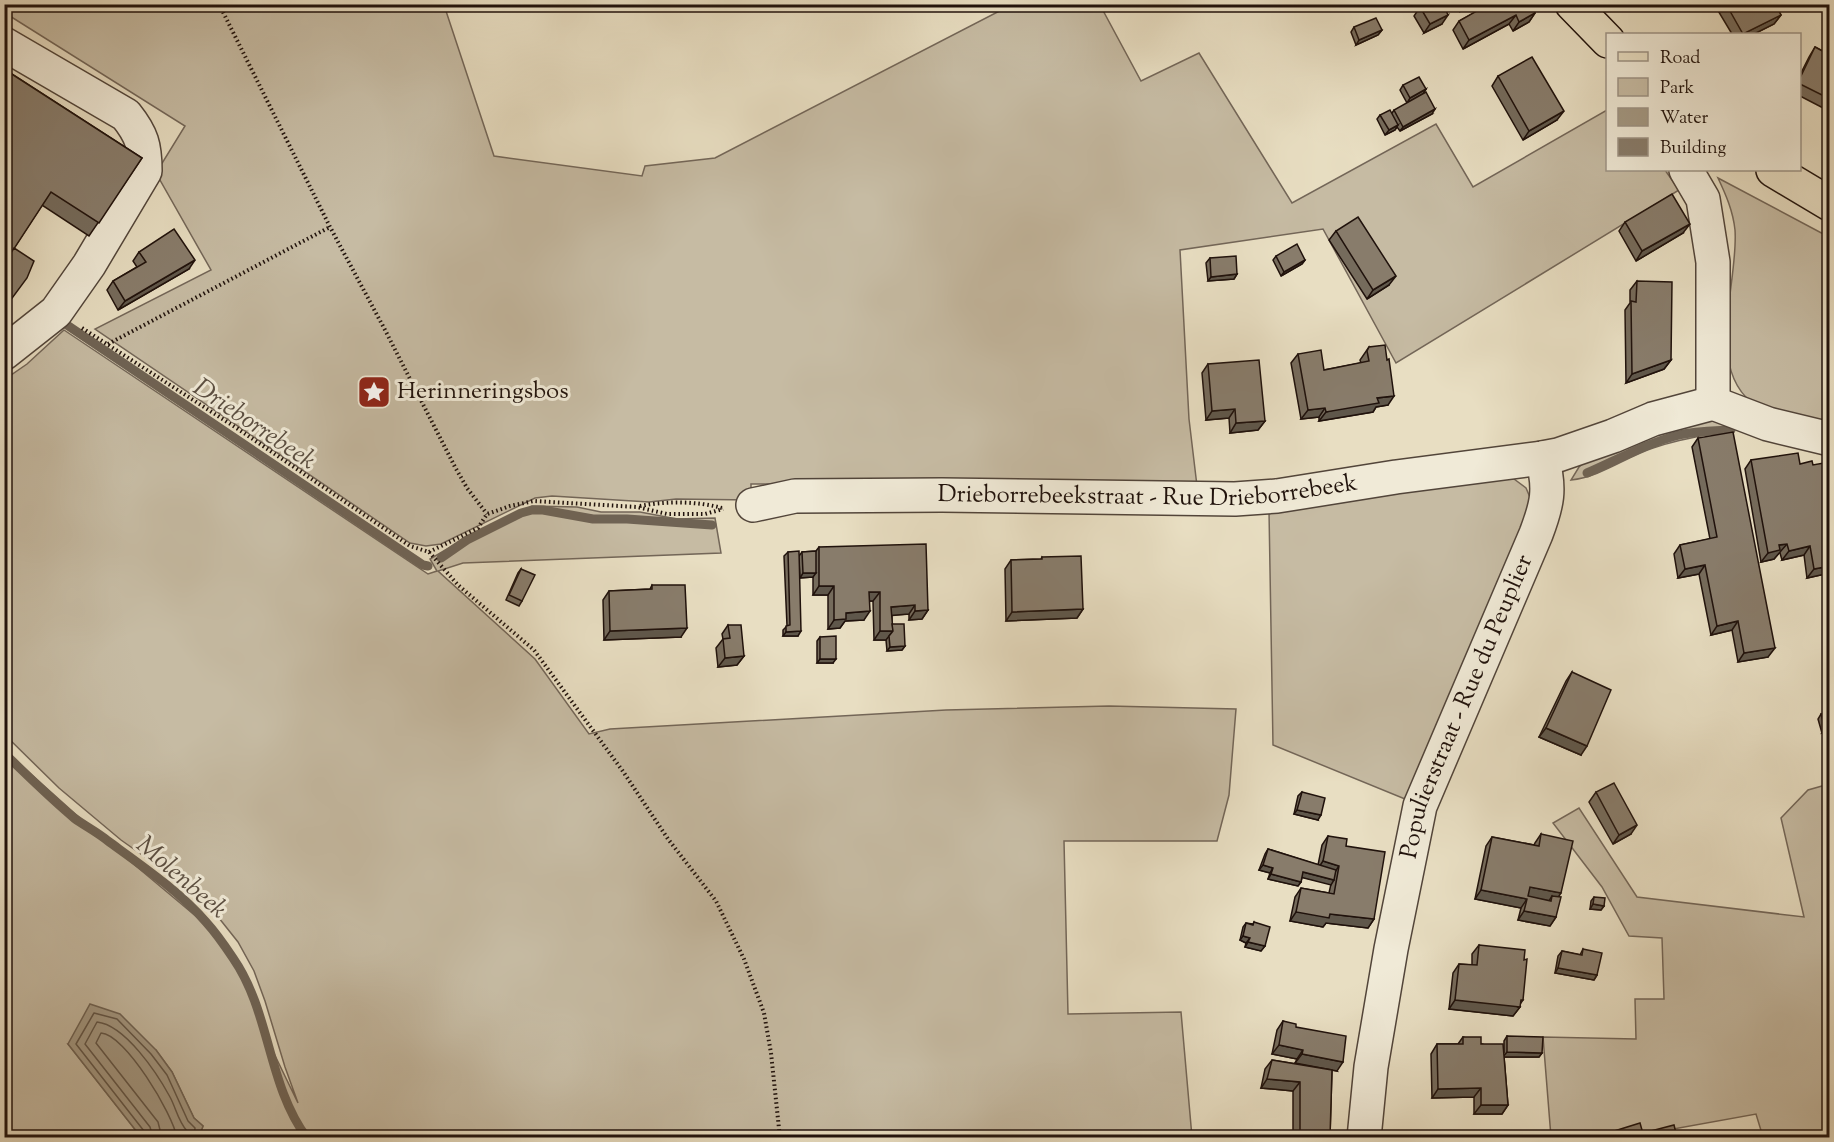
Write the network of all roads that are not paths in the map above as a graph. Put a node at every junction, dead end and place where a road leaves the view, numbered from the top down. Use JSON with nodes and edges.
{"nodes":[{"id":1,"x":1572,"y":4,"type":"edge"},
{"id":2,"x":1606,"y":39,"type":"edge"},
{"id":3,"x":4,"y":45,"type":"edge"},
{"id":4,"x":1687,"y":171,"type":"edge"},
{"id":5,"x":1775,"y":171,"type":"edge"},
{"id":6,"x":1830,"y":204,"type":"edge"},
{"id":7,"x":4,"y":353,"type":"edge"},
{"id":8,"x":1713,"y":403,"type":"junction"},
{"id":9,"x":1830,"y":439,"type":"edge"},
{"id":10,"x":1542,"y":458,"type":"junction"},
{"id":11,"x":753,"y":505,"type":"dead end"},
{"id":12,"x":1364,"y":1137,"type":"edge"}],
"edges":[{"from":1,"to":2,"type":"main road"},
{"from":3,"to":7,"type":"street"},
{"from":4,"to":8,"type":"street"},
{"from":5,"to":6,"type":"main road"},
{"from":8,"to":9,"type":"street"},
{"from":8,"to":10,"type":"street"},
{"from":10,"to":11,"type":"street","name":"Drieborrebeekstraat - Rue Drieborrebeek"},
{"from":10,"to":12,"type":"street","name":"Populierstraat - Rue du Peuplier"}]}
